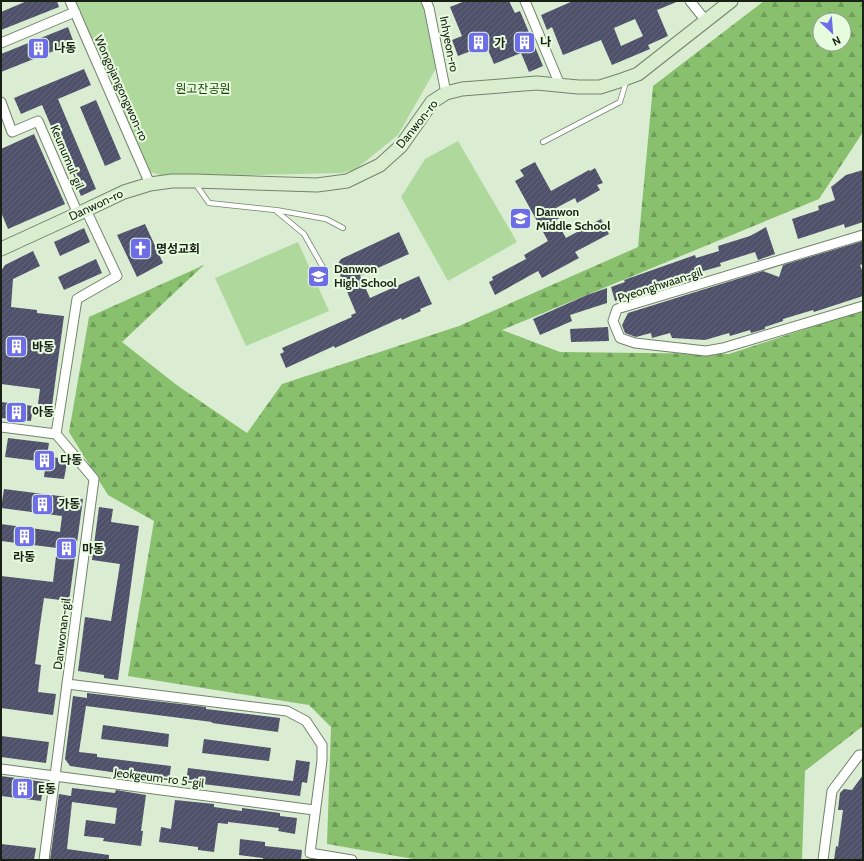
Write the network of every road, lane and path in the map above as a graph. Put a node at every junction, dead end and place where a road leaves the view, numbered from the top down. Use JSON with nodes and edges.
{"nodes":[{"id":1,"x":70,"y":1,"type":"edge"},
{"id":2,"x":426,"y":1,"type":"edge"},
{"id":3,"x":525,"y":1,"type":"edge"},
{"id":4,"x":690,"y":1,"type":"edge"},
{"id":5,"x":731,"y":1,"type":"edge"},
{"id":6,"x":75,"y":12,"type":"junction"},
{"id":7,"x":706,"y":21,"type":"junction"},
{"id":8,"x":1,"y":43,"type":"edge"},
{"id":9,"x":627,"y":78,"type":"junction"},
{"id":10,"x":560,"y":85,"type":"junction"},
{"id":11,"x":446,"y":93,"type":"junction"},
{"id":12,"x":1,"y":102,"type":"edge"},
{"id":13,"x":543,"y":142,"type":"dead end"},
{"id":14,"x":194,"y":181,"type":"junction"},
{"id":15,"x":150,"y":184,"type":"junction"},
{"id":16,"x":275,"y":210,"type":"junction"},
{"id":17,"x":82,"y":212,"type":"junction"},
{"id":18,"x":343,"y":228,"type":"dead end"},
{"id":19,"x":863,"y":235,"type":"edge"},
{"id":20,"x":1,"y":249,"type":"edge"},
{"id":21,"x":325,"y":271,"type":"dead end"},
{"id":22,"x":863,"y":306,"type":"edge"},
{"id":23,"x":1,"y":427,"type":"edge"},
{"id":24,"x":56,"y":434,"type":"junction"},
{"id":25,"x":67,"y":684,"type":"junction"},
{"id":26,"x":863,"y":755,"type":"edge"},
{"id":27,"x":1,"y":769,"type":"edge"},
{"id":28,"x":55,"y":777,"type":"junction"},
{"id":29,"x":314,"y":810,"type":"junction"},
{"id":30,"x":44,"y":860,"type":"edge"},
{"id":31,"x":352,"y":860,"type":"edge"},
{"id":32,"x":822,"y":860,"type":"edge"}],
"edges":[{"from":1,"to":6,"type":"street","name":"Wongojangongwon-ro"},
{"from":2,"to":11,"type":"street","name":"Inhyeon-ro"},
{"from":3,"to":10,"type":"street"},
{"from":4,"to":7,"type":"street"},
{"from":5,"to":7,"type":"street","name":"Danwon-ro"},
{"from":6,"to":8,"type":"street"},
{"from":6,"to":15,"type":"street","name":"Wongojangongwon-ro"},
{"from":7,"to":9,"type":"street","name":"Danwon-ro"},
{"from":9,"to":10,"type":"street","name":"Danwon-ro"},
{"from":9,"to":13,"type":"lane"},
{"from":10,"to":11,"type":"street","name":"Danwon-ro"},
{"from":11,"to":14,"type":"street","name":"Danwon-ro"},
{"from":12,"to":17,"type":"street","name":"Keunumul-gil"},
{"from":14,"to":15,"type":"street","name":"Danwon-ro"},
{"from":14,"to":16,"type":"lane"},
{"from":15,"to":17,"type":"street","name":"Danwon-ro"},
{"from":16,"to":18,"type":"lane"},
{"from":16,"to":21,"type":"lane"},
{"from":17,"to":20,"type":"street","name":"Danwon-ro"},
{"from":17,"to":24,"type":"street"},
{"from":19,"to":22,"type":"street","name":"Pyeonghwaan-gil"},
{"from":23,"to":24,"type":"street"},
{"from":24,"to":25,"type":"street","name":"Danwonan-gil"},
{"from":25,"to":28,"type":"street"},
{"from":25,"to":29,"type":"street","name":"Danwonan-gil"},
{"from":26,"to":32,"type":"street"},
{"from":27,"to":28,"type":"street","name":"Jeokgeum-ro 5-gil"},
{"from":28,"to":29,"type":"street","name":"Jeokgeum-ro 5-gil"},
{"from":28,"to":30,"type":"street"},
{"from":29,"to":31,"type":"street","name":"Danwonan-gil"}]}
